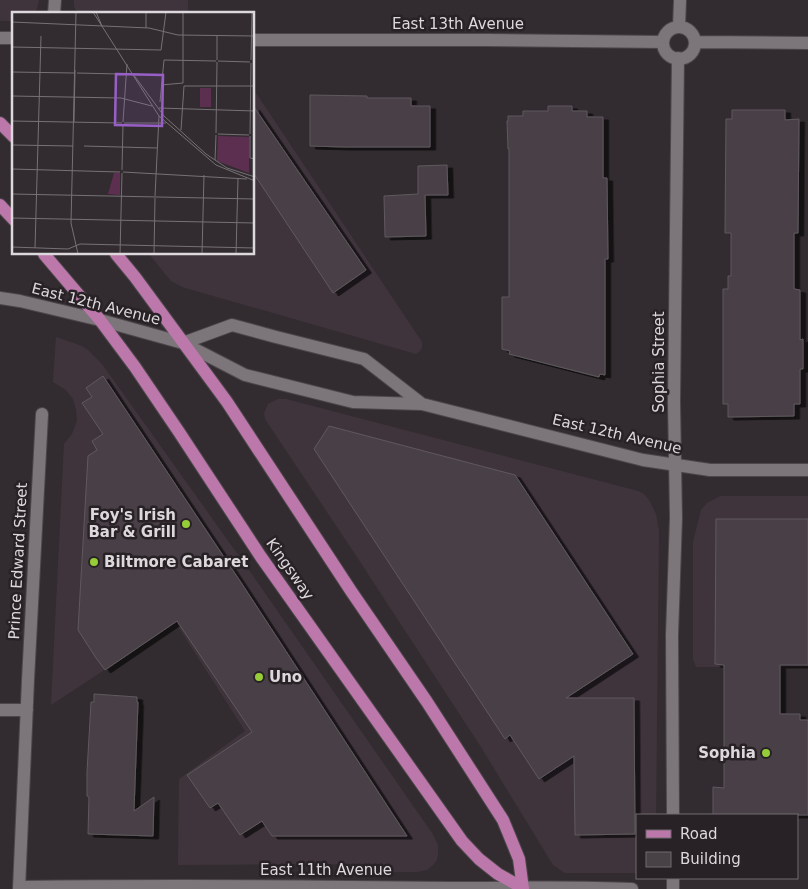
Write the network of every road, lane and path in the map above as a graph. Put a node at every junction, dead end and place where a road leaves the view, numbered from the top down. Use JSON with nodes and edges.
{"nodes":[{"id":1,"x":680,"y":0,"type":"edge"},
{"id":2,"x":678,"y":27,"type":"junction"},
{"id":3,"x":255,"y":40,"type":"edge"},
{"id":4,"x":663,"y":42,"type":"junction"},
{"id":5,"x":695,"y":42,"type":"junction"},
{"id":6,"x":808,"y":43,"type":"edge"},
{"id":7,"x":678,"y":58,"type":"junction"},
{"id":8,"x":0,"y":123,"type":"edge"},
{"id":9,"x":12,"y":135,"type":"edge"},
{"id":10,"x":0,"y":205,"type":"edge"},
{"id":11,"x":12,"y":218,"type":"edge"},
{"id":12,"x":45,"y":255,"type":"edge"},
{"id":13,"x":117,"y":255,"type":"edge"},
{"id":14,"x":0,"y":298,"type":"edge"},
{"id":15,"x":100,"y":320,"type":"junction"},
{"id":16,"x":183,"y":343,"type":"junction"},
{"id":17,"x":422,"y":404,"type":"junction"},
{"id":18,"x":42,"y":414,"type":"dead end"},
{"id":19,"x":675,"y":465,"type":"junction"},
{"id":20,"x":808,"y":470,"type":"edge"},
{"id":21,"x":0,"y":710,"type":"edge"},
{"id":22,"x":27,"y":710,"type":"junction"},
{"id":23,"x":673,"y":814,"type":"edge"},
{"id":24,"x":19,"y":888,"type":"edge"},
{"id":25,"x":523,"y":888,"type":"edge"},
{"id":26,"x":632,"y":889,"type":"edge"}],
"edges":[{"from":1,"to":2,"type":"street"},
{"from":2,"to":4,"type":"street"},
{"from":2,"to":5,"type":"street"},
{"from":3,"to":4,"type":"street","name":"East 13th Avenue"},
{"from":4,"to":7,"type":"street"},
{"from":5,"to":6,"type":"street"},
{"from":5,"to":7,"type":"street"},
{"from":7,"to":19,"type":"street","name":"Sophia Street"},
{"from":8,"to":9,"type":"main road"},
{"from":10,"to":11,"type":"main road"},
{"from":12,"to":15,"type":"main road","name":"Kingsway"},
{"from":13,"to":16,"type":"main road"},
{"from":14,"to":15,"type":"street","name":"East 12th Avenue"},
{"from":15,"to":16,"type":"street","name":"East 12th Avenue"},
{"from":15,"to":25,"type":"main road","name":"Kingsway"},
{"from":16,"to":17,"type":"street","name":"East 12th Avenue"},
{"from":16,"to":17,"type":"street","name":"East 12th Avenue"},
{"from":16,"to":25,"type":"main road"},
{"from":17,"to":19,"type":"street","name":"East 12th Avenue"},
{"from":18,"to":22,"type":"street","name":"Prince Edward Street"},
{"from":19,"to":20,"type":"street","name":"East 12th Avenue"},
{"from":19,"to":23,"type":"street","name":"Sophia Street"},
{"from":21,"to":22,"type":"street"},
{"from":22,"to":24,"type":"street","name":"Prince Edward Street"},
{"from":24,"to":25,"type":"street","name":"East 11th Avenue"},
{"from":25,"to":26,"type":"street","name":"East 11th Avenue"}]}
